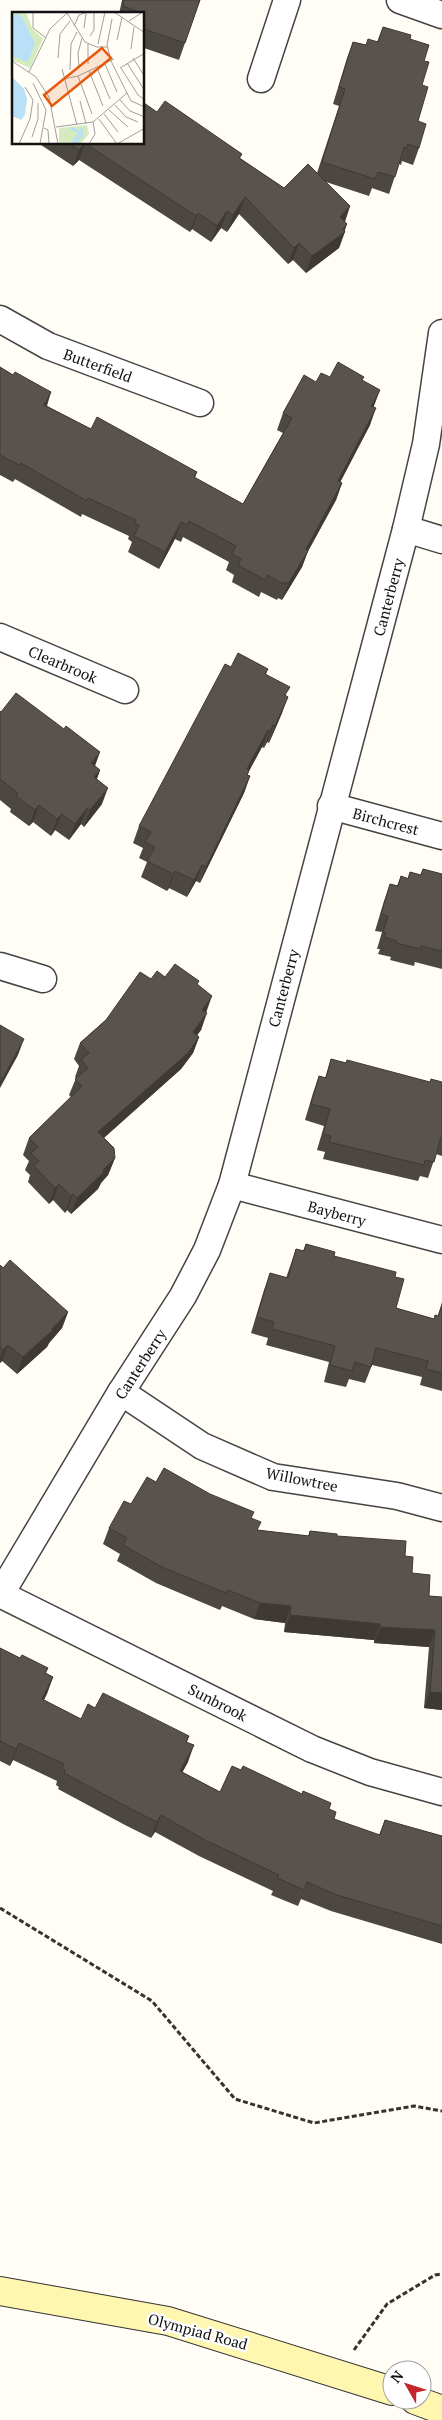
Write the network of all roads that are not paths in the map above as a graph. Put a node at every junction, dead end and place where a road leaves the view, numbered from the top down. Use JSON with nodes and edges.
{"nodes":[{"id":1,"x":287,"y":0,"type":"edge"},
{"id":2,"x":400,"y":0,"type":"edge"},
{"id":3,"x":442,"y":15,"type":"edge"},
{"id":4,"x":261,"y":79,"type":"dead end"},
{"id":5,"x":0,"y":319,"type":"edge"},
{"id":6,"x":442,"y":333,"type":"edge"},
{"id":7,"x":200,"y":403,"type":"dead end"},
{"id":8,"x":406,"y":529,"type":"junction"},
{"id":9,"x":442,"y":540,"type":"edge"},
{"id":10,"x":0,"y":637,"type":"edge"},
{"id":11,"x":125,"y":690,"type":"dead end"},
{"id":12,"x":331,"y":806,"type":"junction"},
{"id":13,"x":442,"y":836,"type":"edge"},
{"id":14,"x":0,"y":966,"type":"edge"},
{"id":15,"x":43,"y":979,"type":"dead end"},
{"id":16,"x":232,"y":1185,"type":"junction"},
{"id":17,"x":442,"y":1240,"type":"edge"},
{"id":18,"x":121,"y":1392,"type":"junction"},
{"id":19,"x":442,"y":1508,"type":"edge"},
{"id":20,"x":0,"y":1594,"type":"edge"},
{"id":21,"x":442,"y":1792,"type":"edge"},
{"id":22,"x":0,"y":2291,"type":"edge"},
{"id":23,"x":382,"y":2388,"type":"edge"}],
"edges":[{"from":1,"to":4,"type":"street"},
{"from":2,"to":3,"type":"street"},
{"from":5,"to":7,"type":"street","name":"Butterfield"},
{"from":6,"to":8,"type":"street","name":"Canterberry"},
{"from":8,"to":9,"type":"street"},
{"from":8,"to":12,"type":"street","name":"Canterberry"},
{"from":10,"to":11,"type":"street","name":"Clearbrook"},
{"from":12,"to":13,"type":"street","name":"Birchcrest"},
{"from":12,"to":16,"type":"street","name":"Canterberry"},
{"from":14,"to":15,"type":"street"},
{"from":16,"to":17,"type":"street","name":"Bayberry"},
{"from":16,"to":18,"type":"street","name":"Canterberry"},
{"from":18,"to":19,"type":"street","name":"Willowtree"},
{"from":18,"to":20,"type":"street","name":"Canterberry"},
{"from":20,"to":21,"type":"street","name":"Sunbrook"},
{"from":22,"to":23,"type":"main road","name":"Olympiad Road"}]}
